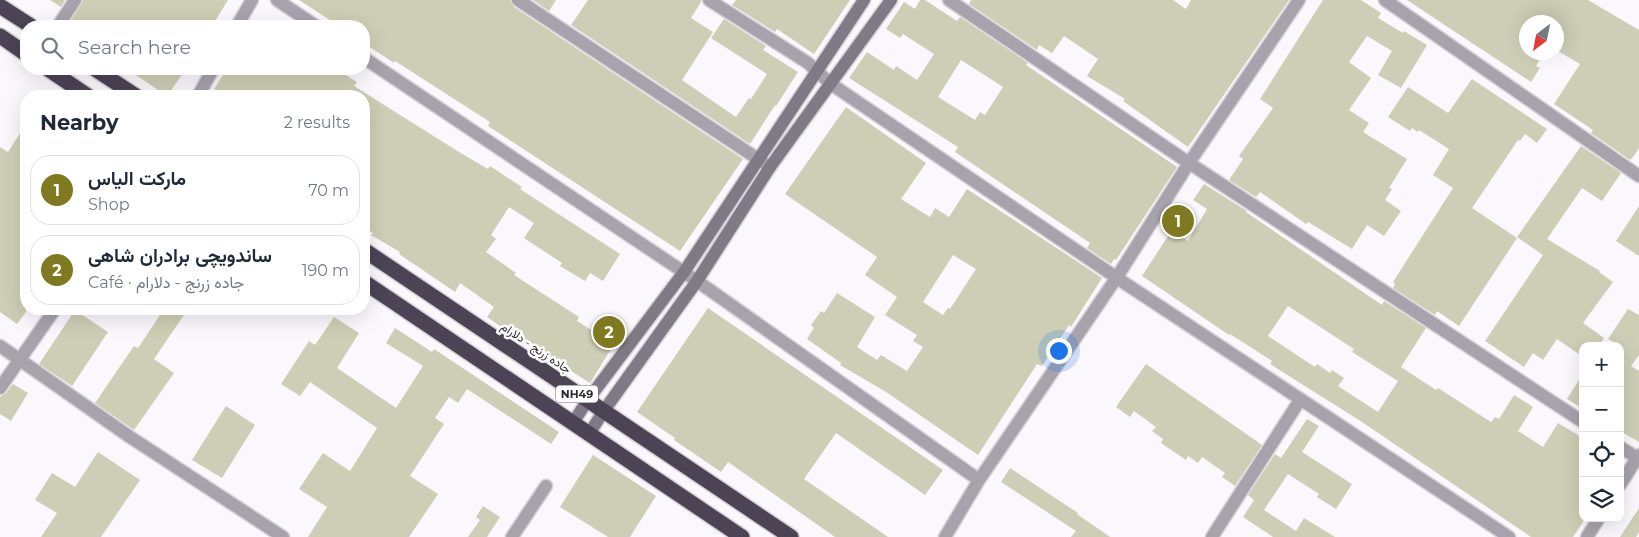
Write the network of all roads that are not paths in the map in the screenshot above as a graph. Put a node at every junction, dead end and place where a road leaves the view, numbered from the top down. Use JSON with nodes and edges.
{"nodes":[{"id":1,"x":75,"y":0,"type":"edge"},
{"id":2,"x":252,"y":0,"type":"edge"},
{"id":3,"x":277,"y":0,"type":"edge"},
{"id":4,"x":518,"y":0,"type":"edge"},
{"id":5,"x":709,"y":0,"type":"edge"},
{"id":6,"x":864,"y":0,"type":"edge"},
{"id":7,"x":891,"y":0,"type":"edge"},
{"id":8,"x":949,"y":0,"type":"edge"},
{"id":9,"x":1299,"y":0,"type":"edge"},
{"id":10,"x":1385,"y":0,"type":"edge"},
{"id":11,"x":0,"y":6,"type":"edge"},
{"id":12,"x":22,"y":20,"type":"edge"},
{"id":13,"x":62,"y":20,"type":"edge"},
{"id":14,"x":241,"y":20,"type":"edge"},
{"id":15,"x":307,"y":20,"type":"edge"},
{"id":16,"x":0,"y":36,"type":"edge"},
{"id":17,"x":20,"y":50,"type":"edge"},
{"id":18,"x":370,"y":62,"type":"edge"},
{"id":19,"x":816,"y":71,"type":"junction"},
{"id":20,"x":57,"y":75,"type":"edge"},
{"id":21,"x":104,"y":75,"type":"edge"},
{"id":22,"x":210,"y":75,"type":"edge"},
{"id":23,"x":831,"y":84,"type":"junction"},
{"id":24,"x":79,"y":90,"type":"edge"},
{"id":25,"x":127,"y":90,"type":"edge"},
{"id":26,"x":201,"y":90,"type":"edge"},
{"id":27,"x":758,"y":159,"type":"junction"},
{"id":28,"x":1189,"y":163,"type":"junction"},
{"id":29,"x":770,"y":167,"type":"junction"},
{"id":30,"x":1639,"y":176,"type":"edge"},
{"id":31,"x":370,"y":254,"type":"edge"},
{"id":32,"x":684,"y":272,"type":"junction"},
{"id":33,"x":1117,"y":277,"type":"junction"},
{"id":34,"x":696,"y":281,"type":"junction"},
{"id":35,"x":370,"y":286,"type":"edge"},
{"id":36,"x":51,"y":315,"type":"edge"},
{"id":37,"x":0,"y":346,"type":"edge"},
{"id":38,"x":20,"y":360,"type":"junction"},
{"id":39,"x":0,"y":388,"type":"edge"},
{"id":40,"x":1300,"y":400,"type":"junction"},
{"id":41,"x":587,"y":401,"type":"junction"},
{"id":42,"x":603,"y":412,"type":"junction"},
{"id":43,"x":1579,"y":419,"type":"edge"},
{"id":44,"x":573,"y":423,"type":"junction"},
{"id":45,"x":590,"y":434,"type":"junction"},
{"id":46,"x":1624,"y":449,"type":"edge"},
{"id":47,"x":1638,"y":457,"type":"edge"},
{"id":48,"x":1624,"y":479,"type":"edge"},
{"id":49,"x":980,"y":480,"type":"junction"},
{"id":50,"x":546,"y":486,"type":"dead end"},
{"id":51,"x":1597,"y":522,"type":"edge"},
{"id":52,"x":283,"y":537,"type":"edge"},
{"id":53,"x":512,"y":537,"type":"edge"},
{"id":54,"x":742,"y":537,"type":"edge"},
{"id":55,"x":791,"y":537,"type":"edge"},
{"id":56,"x":944,"y":537,"type":"edge"},
{"id":57,"x":1212,"y":537,"type":"edge"},
{"id":58,"x":1509,"y":537,"type":"edge"},
{"id":59,"x":1588,"y":537,"type":"edge"}],
"edges":[{"from":1,"to":13,"type":"street"},
{"from":2,"to":14,"type":"street"},
{"from":3,"to":15,"type":"street"},
{"from":4,"to":27,"type":"street"},
{"from":5,"to":19,"type":"street"},
{"from":6,"to":19,"type":"main road"},
{"from":7,"to":23,"type":"main road"},
{"from":8,"to":28,"type":"street"},
{"from":9,"to":28,"type":"street"},
{"from":10,"to":30,"type":"street"},
{"from":11,"to":12,"type":"highway"},
{"from":16,"to":17,"type":"highway"},
{"from":18,"to":32,"type":"street"},
{"from":19,"to":23,"type":"street"},
{"from":19,"to":27,"type":"main road"},
{"from":20,"to":24,"type":"highway"},
{"from":21,"to":25,"type":"highway"},
{"from":22,"to":26,"type":"street"},
{"from":23,"to":29,"type":"main road"},
{"from":23,"to":33,"type":"street"},
{"from":27,"to":29,"type":"street"},
{"from":27,"to":32,"type":"main road"},
{"from":28,"to":33,"type":"street"},
{"from":28,"to":43,"type":"street"},
{"from":29,"to":34,"type":"main road"},
{"from":31,"to":41,"type":"highway","name":"جاده زرنج - دلارام","number":"NH49"},
{"from":32,"to":34,"type":"street"},
{"from":32,"to":41,"type":"main road"},
{"from":33,"to":40,"type":"street"},
{"from":33,"to":49,"type":"street"},
{"from":34,"to":42,"type":"main road"},
{"from":34,"to":49,"type":"street"},
{"from":35,"to":44,"type":"highway","number":"NH49"},
{"from":36,"to":38,"type":"street"},
{"from":37,"to":38,"type":"street"},
{"from":38,"to":39,"type":"street"},
{"from":38,"to":52,"type":"street"},
{"from":40,"to":57,"type":"street"},
{"from":40,"to":58,"type":"street"},
{"from":41,"to":42,"type":"highway","name":"جاده زرنج - دلارام","number":"NH49"},
{"from":41,"to":44,"type":"main road"},
{"from":42,"to":45,"type":"main road"},
{"from":42,"to":55,"type":"highway","name":"جاده زرنج - دلارام","number":"NH49"},
{"from":44,"to":45,"type":"highway","number":"NH49"},
{"from":45,"to":54,"type":"highway","number":"NH49"},
{"from":46,"to":47,"type":"street"},
{"from":47,"to":48,"type":"street"},
{"from":49,"to":56,"type":"street"},
{"from":50,"to":53,"type":"street"},
{"from":51,"to":59,"type":"street"}]}
